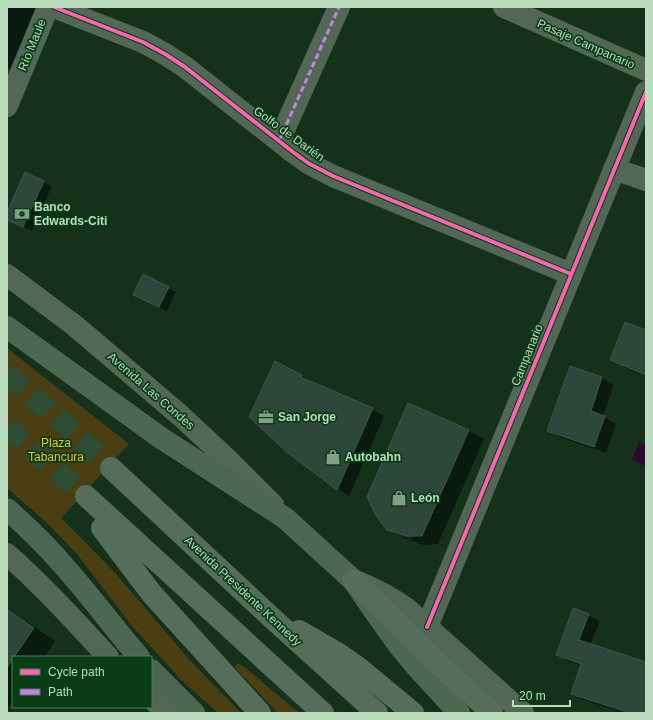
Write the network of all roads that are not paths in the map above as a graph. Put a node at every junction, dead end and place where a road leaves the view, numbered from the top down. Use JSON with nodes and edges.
{"nodes":[{"id":1,"x":48,"y":7,"type":"edge"},
{"id":2,"x":54,"y":7,"type":"edge"},
{"id":3,"x":338,"y":7,"type":"edge"},
{"id":4,"x":504,"y":7,"type":"edge"},
{"id":5,"x":646,"y":70,"type":"edge"},
{"id":6,"x":646,"y":92,"type":"edge"},
{"id":7,"x":7,"y":106,"type":"edge"},
{"id":8,"x":279,"y":141,"type":"junction"},
{"id":9,"x":614,"y":169,"type":"junction"},
{"id":10,"x":646,"y":180,"type":"edge"},
{"id":11,"x":571,"y":274,"type":"junction"},
{"id":12,"x":7,"y":275,"type":"edge"},
{"id":13,"x":7,"y":327,"type":"edge"},
{"id":14,"x":111,"y":468,"type":"tunnel mouth"},
{"id":15,"x":86,"y":496,"type":"tunnel mouth"},
{"id":16,"x":7,"y":509,"type":"edge"},
{"id":17,"x":285,"y":518,"type":"junction"},
{"id":18,"x":102,"y":528,"type":"dead end"},
{"id":19,"x":7,"y":554,"type":"edge"},
{"id":20,"x":353,"y":580,"type":"junction"},
{"id":21,"x":273,"y":619,"type":"junction"},
{"id":22,"x":427,"y":627,"type":"junction"},
{"id":23,"x":107,"y":656,"type":"edge"},
{"id":24,"x":138,"y":656,"type":"edge"},
{"id":25,"x":152,"y":671,"type":"edge"},
{"id":26,"x":152,"y":699,"type":"edge"},
{"id":27,"x":167,"y":713,"type":"edge"},
{"id":28,"x":194,"y":713,"type":"edge"},
{"id":29,"x":260,"y":713,"type":"edge"},
{"id":30,"x":323,"y":713,"type":"edge"},
{"id":31,"x":377,"y":713,"type":"edge"},
{"id":32,"x":414,"y":713,"type":"edge"},
{"id":33,"x":459,"y":713,"type":"edge"},
{"id":34,"x":492,"y":713,"type":"edge"},
{"id":35,"x":523,"y":713,"type":"edge"}],
"edges":[{"from":1,"to":7,"type":"street","name":"Río Maule"},
{"from":2,"to":8,"type":"street","name":"Golfo de Darién"},
{"from":3,"to":8,"type":"street","name":"Golfo de Darién"},
{"from":4,"to":5,"type":"street","name":"Pasaje Campanario"},
{"from":6,"to":9,"type":"street","name":"Campanario"},
{"from":8,"to":11,"type":"street","name":"Golfo de Darién"},
{"from":9,"to":10,"type":"street"},
{"from":9,"to":11,"type":"street","name":"Campanario"},
{"from":11,"to":22,"type":"street","name":"Campanario"},
{"from":12,"to":17,"type":"street","name":"Avenida Las Condes"},
{"from":13,"to":17,"type":"main road","name":"Avenida Las Condes"},
{"from":14,"to":21,"type":"highway","name":"Avenida Presidente Kennedy"},
{"from":15,"to":30,"type":"highway"},
{"from":16,"to":24,"type":"main road"},
{"from":17,"to":20,"type":"main road","name":"Avenida Las Condes"},
{"from":18,"to":29,"type":"highway"},
{"from":19,"to":23,"type":"street"},
{"from":20,"to":22,"type":"street","name":"Avenida Las Condes"},
{"from":20,"to":33,"type":"main road","name":"Avenida Las Condes"},
{"from":20,"to":34,"type":"highway"},
{"from":21,"to":31,"type":"highway","name":"Avenida Presidente Kennedy"},
{"from":21,"to":32,"type":"highway"},
{"from":22,"to":35,"type":"street","name":"Avenida Las Condes"},
{"from":25,"to":28,"type":"main road"},
{"from":26,"to":27,"type":"street"}]}
